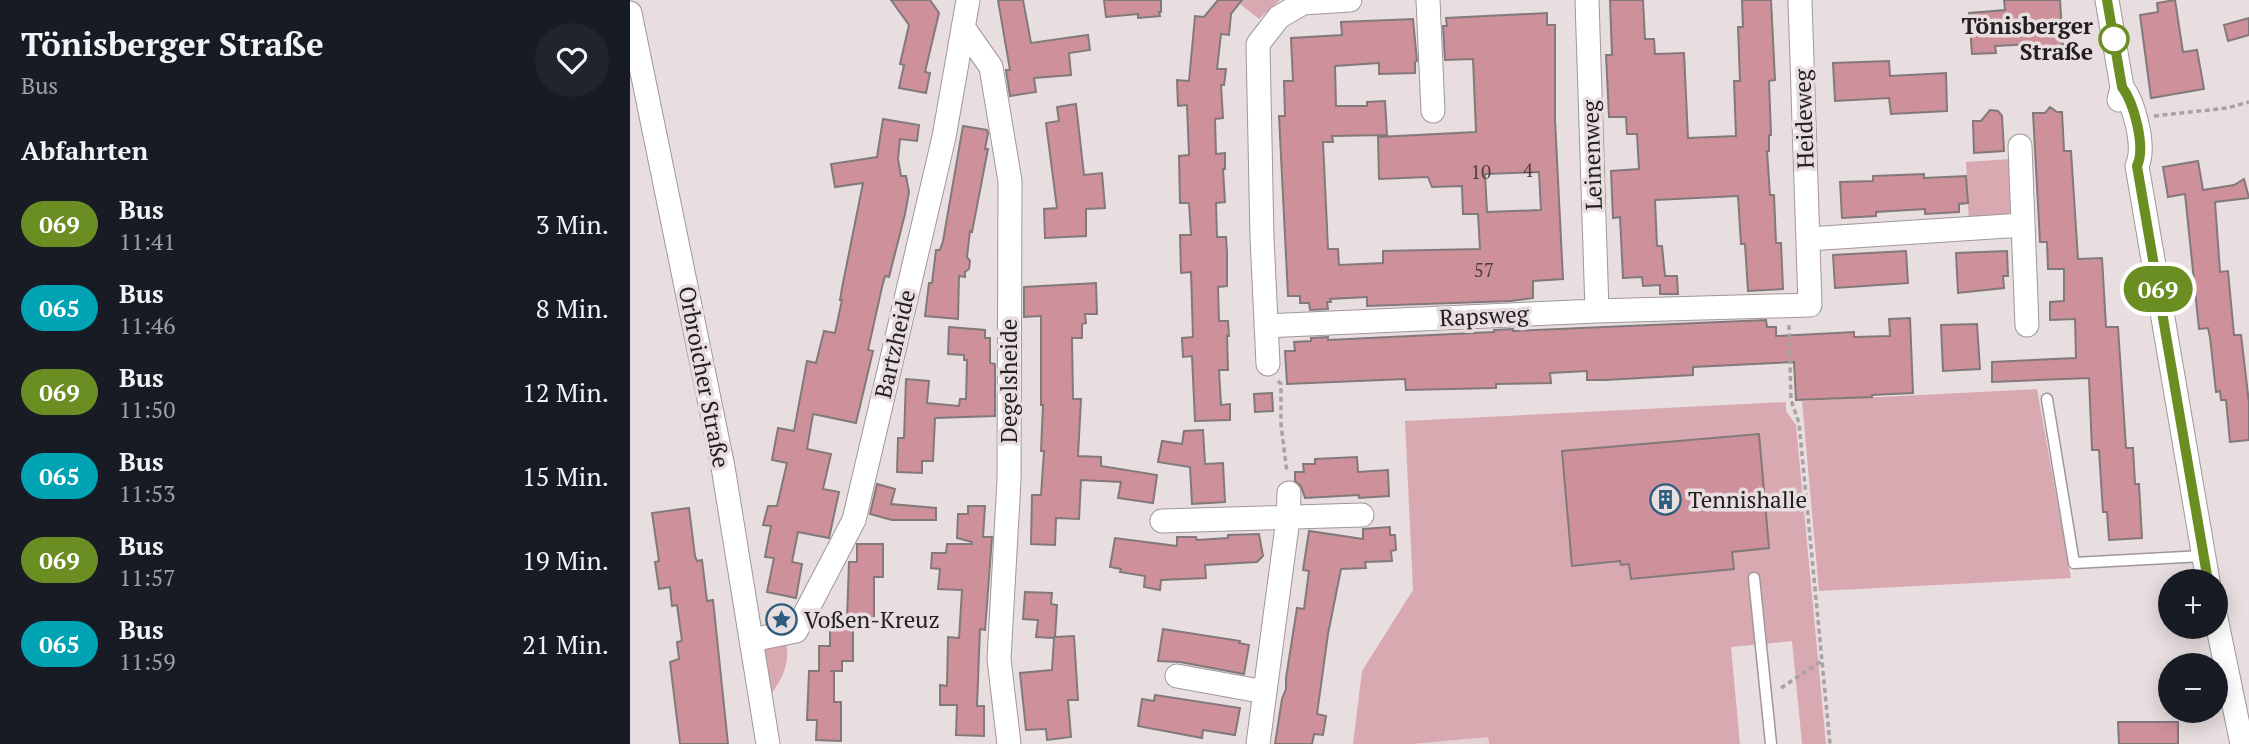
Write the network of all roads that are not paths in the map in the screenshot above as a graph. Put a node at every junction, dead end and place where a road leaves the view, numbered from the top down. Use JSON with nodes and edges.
{"nodes":[{"id":1,"x":968,"y":0,"type":"edge"},
{"id":2,"x":1350,"y":0,"type":"edge"},
{"id":3,"x":1428,"y":0,"type":"edge"},
{"id":4,"x":1587,"y":0,"type":"edge"},
{"id":5,"x":1800,"y":0,"type":"edge"},
{"id":6,"x":2108,"y":0,"type":"edge"},
{"id":7,"x":630,"y":13,"type":"edge"},
{"id":8,"x":963,"y":27,"type":"junction"},
{"id":9,"x":2122,"y":87,"type":"junction"},
{"id":10,"x":1433,"y":111,"type":"dead end"},
{"id":11,"x":2020,"y":146,"type":"dead end"},
{"id":12,"x":2137,"y":166,"type":"junction"},
{"id":13,"x":2023,"y":225,"type":"junction"},
{"id":14,"x":1808,"y":239,"type":"junction"},
{"id":15,"x":1703,"y":309,"type":"joint"},
{"id":16,"x":1597,"y":311,"type":"junction"},
{"id":17,"x":2028,"y":325,"type":"dead end"},
{"id":18,"x":1266,"y":327,"type":"junction"},
{"id":19,"x":1268,"y":364,"type":"road end"},
{"id":20,"x":2047,"y":399,"type":"dead end"},
{"id":21,"x":1289,"y":493,"type":"road end"},
{"id":22,"x":1362,"y":515,"type":"dead end"},
{"id":23,"x":1288,"y":519,"type":"junction"},
{"id":24,"x":1162,"y":521,"type":"dead end"},
{"id":25,"x":2203,"y":556,"type":"junction"},
{"id":26,"x":2206,"y":569,"type":"edge"},
{"id":27,"x":1754,"y":578,"type":"dead end"},
{"id":28,"x":2220,"y":639,"type":"edge"},
{"id":29,"x":751,"y":640,"type":"junction"},
{"id":30,"x":1177,"y":676,"type":"dead end"},
{"id":31,"x":1265,"y":692,"type":"junction"},
{"id":32,"x":768,"y":744,"type":"edge"},
{"id":33,"x":1009,"y":744,"type":"edge"},
{"id":34,"x":1258,"y":744,"type":"edge"},
{"id":35,"x":1771,"y":744,"type":"edge"},
{"id":36,"x":2242,"y":744,"type":"edge"}],
"edges":[{"from":1,"to":8,"type":"street","name":"Bartzheide"},
{"from":2,"to":18,"type":"street"},
{"from":3,"to":10,"type":"street"},
{"from":4,"to":16,"type":"street","name":"Leinenweg"},
{"from":5,"to":14,"type":"street","name":"Heideweg"},
{"from":6,"to":9,"type":"street"},
{"from":7,"to":29,"type":"street","name":"Orbroicher Straße"},
{"from":8,"to":29,"type":"street","name":"Bartzheide"},
{"from":8,"to":33,"type":"street","name":"Degelsheide"},
{"from":9,"to":12,"type":"street"},
{"from":9,"to":12,"type":"street"},
{"from":11,"to":13,"type":"street"},
{"from":12,"to":25,"type":"street"},
{"from":13,"to":14,"type":"street"},
{"from":13,"to":17,"type":"street"},
{"from":14,"to":15,"type":"street","name":"Heideweg"},
{"from":15,"to":16,"type":"street","name":"Rapsweg"},
{"from":16,"to":18,"type":"street","name":"Rapsweg"},
{"from":18,"to":19,"type":"street"},
{"from":20,"to":25,"type":"lane"},
{"from":21,"to":23,"type":"street"},
{"from":22,"to":23,"type":"street"},
{"from":23,"to":24,"type":"street"},
{"from":23,"to":31,"type":"street"},
{"from":25,"to":26,"type":"street"},
{"from":27,"to":35,"type":"lane"},
{"from":28,"to":36,"type":"street"},
{"from":29,"to":32,"type":"street","name":"Orbroicher Straße"},
{"from":30,"to":31,"type":"street"},
{"from":31,"to":34,"type":"street"}]}
